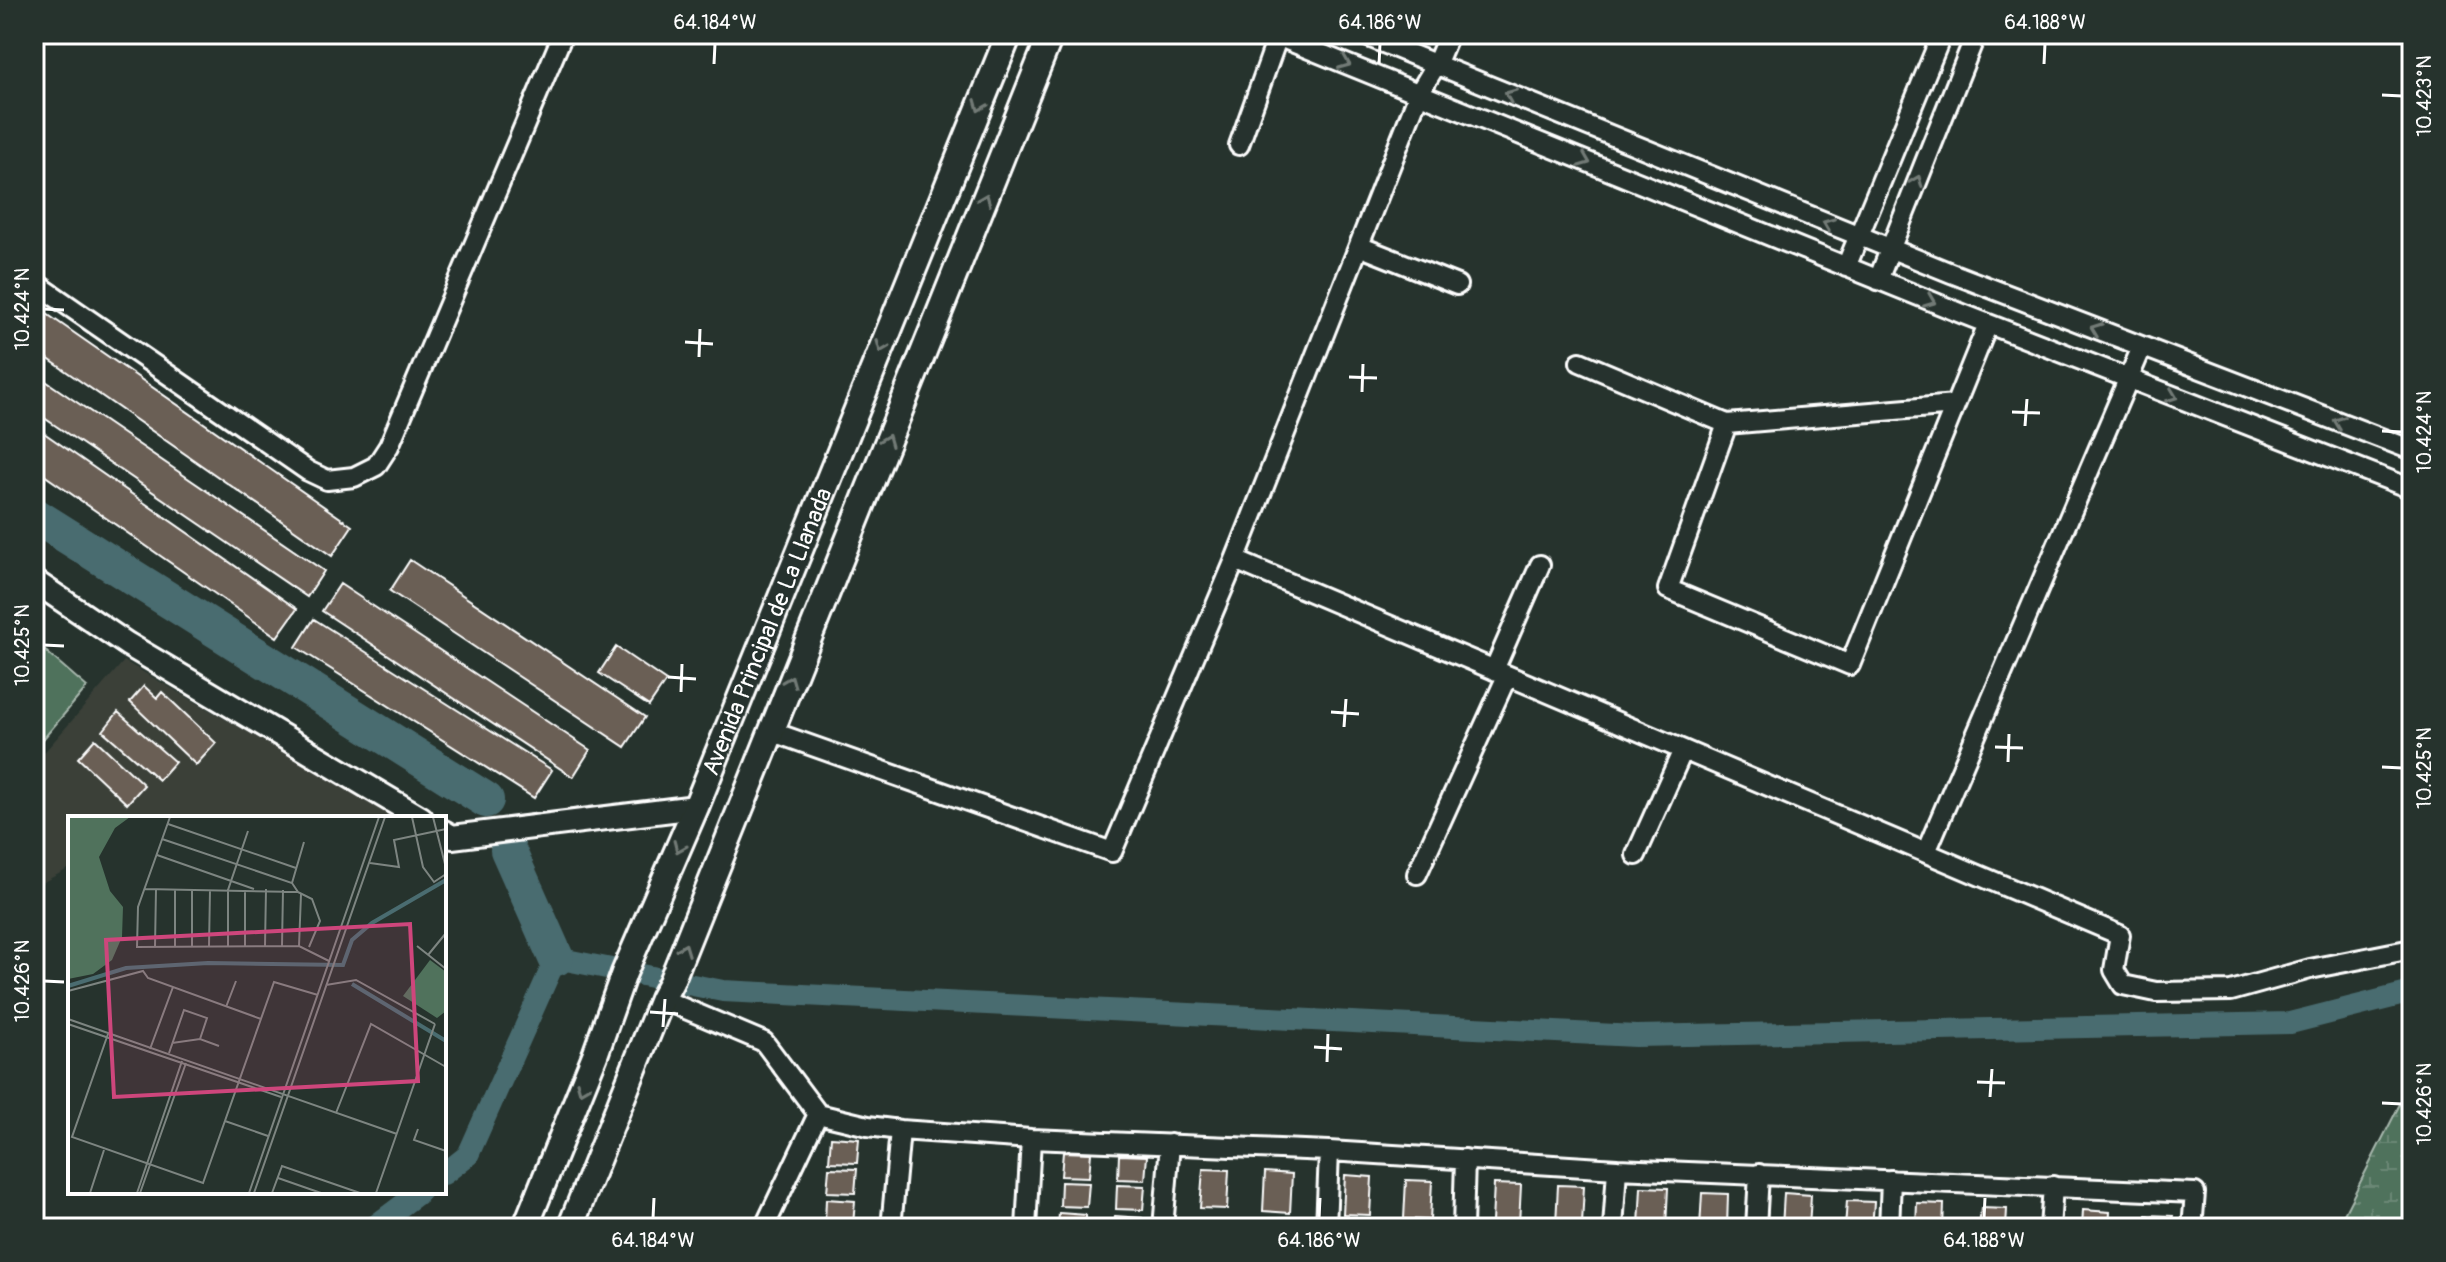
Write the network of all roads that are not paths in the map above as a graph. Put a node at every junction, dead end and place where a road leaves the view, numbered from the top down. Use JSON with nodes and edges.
{"nodes":[{"id":1,"x":563,"y":34,"type":"edge"},
{"id":2,"x":1009,"y":34,"type":"edge"},
{"id":3,"x":1051,"y":34,"type":"edge"},
{"id":4,"x":1361,"y":34,"type":"edge"},
{"id":5,"x":1449,"y":34,"type":"edge"},
{"id":6,"x":1942,"y":34,"type":"edge"},
{"id":7,"x":1976,"y":34,"type":"edge"},
{"id":8,"x":1275,"y":35,"type":"edge"},
{"id":9,"x":1436,"y":65,"type":"junction"},
{"id":10,"x":1419,"y":93,"type":"junction"},
{"id":11,"x":1239,"y":145,"type":"dead end"},
{"id":12,"x":1858,"y":236,"type":"junction"},
{"id":13,"x":1359,"y":246,"type":"junction"},
{"id":14,"x":1890,"y":249,"type":"junction"},
{"id":15,"x":1846,"y":267,"type":"junction"},
{"id":16,"x":1878,"y":280,"type":"junction"},
{"id":17,"x":34,"y":282,"type":"edge"},
{"id":18,"x":1457,"y":285,"type":"dead end"},
{"id":19,"x":1988,"y":324,"type":"junction"},
{"id":20,"x":2142,"y":347,"type":"junction"},
{"id":21,"x":1580,"y":362,"type":"dead end"},
{"id":22,"x":2127,"y":378,"type":"junction"},
{"id":23,"x":1955,"y":405,"type":"junction"},
{"id":24,"x":1727,"y":424,"type":"junction"},
{"id":25,"x":2412,"y":450,"type":"edge"},
{"id":26,"x":2412,"y":489,"type":"edge"},
{"id":27,"x":1235,"y":560,"type":"junction"},
{"id":28,"x":1540,"y":565,"type":"dead end"},
{"id":29,"x":34,"y":581,"type":"edge"},
{"id":30,"x":1500,"y":673,"type":"junction"},
{"id":31,"x":770,"y":731,"type":"junction"},
{"id":32,"x":1683,"y":750,"type":"junction"},
{"id":33,"x":748,"y":786,"type":"junction"},
{"id":34,"x":696,"y":807,"type":"junction"},
{"id":35,"x":418,"y":816,"type":"edge"},
{"id":36,"x":446,"y":833,"type":"edge"},
{"id":37,"x":724,"y":845,"type":"junction"},
{"id":38,"x":1926,"y":852,"type":"junction"},
{"id":39,"x":1636,"y":855,"type":"dead end"},
{"id":40,"x":1417,"y":874,"type":"dead end"},
{"id":41,"x":2412,"y":949,"type":"edge"},
{"id":42,"x":662,"y":999,"type":"junction"},
{"id":43,"x":818,"y":1114,"type":"junction"},
{"id":44,"x":900,"y":1130,"type":"junction"},
{"id":45,"x":1031,"y":1139,"type":"junction"},
{"id":46,"x":1170,"y":1144,"type":"junction"},
{"id":47,"x":1329,"y":1151,"type":"junction"},
{"id":48,"x":1465,"y":1159,"type":"junction"},
{"id":49,"x":1617,"y":1169,"type":"junction"},
{"id":50,"x":1759,"y":1174,"type":"junction"},
{"id":51,"x":1891,"y":1180,"type":"junction"},
{"id":52,"x":2053,"y":1186,"type":"junction"},
{"id":53,"x":525,"y":1228,"type":"edge"},
{"id":54,"x":570,"y":1228,"type":"edge"},
{"id":55,"x":764,"y":1228,"type":"edge"},
{"id":56,"x":891,"y":1228,"type":"edge"},
{"id":57,"x":1026,"y":1228,"type":"edge"},
{"id":58,"x":1163,"y":1228,"type":"edge"},
{"id":59,"x":1326,"y":1228,"type":"edge"},
{"id":60,"x":1463,"y":1228,"type":"edge"},
{"id":61,"x":1613,"y":1228,"type":"edge"},
{"id":62,"x":1756,"y":1228,"type":"edge"},
{"id":63,"x":1889,"y":1228,"type":"edge"},
{"id":64,"x":2050,"y":1228,"type":"edge"},
{"id":65,"x":2192,"y":1228,"type":"edge"}],
"edges":[{"from":1,"to":17,"type":"street"},
{"from":2,"to":34,"type":"main road","name":"Avenida Principal de La Llanada","one_way":true},
{"from":31,"to":3,"type":"main road","name":"Avenida Principal de La Llanada","one_way":true},
{"from":4,"to":9,"type":"street"},
{"from":5,"to":9,"type":"street"},
{"from":6,"to":12,"type":"street"},
{"from":14,"to":7,"type":"street","one_way":true},
{"from":8,"to":10,"type":"street","one_way":true},
{"from":8,"to":11,"type":"street"},
{"from":9,"to":10,"type":"street"},
{"from":12,"to":9,"type":"street","one_way":true},
{"from":10,"to":13,"type":"street"},
{"from":10,"to":15,"type":"street","one_way":true},
{"from":12,"to":14,"type":"street"},
{"from":12,"to":15,"type":"street"},
{"from":13,"to":18,"type":"street"},
{"from":13,"to":27,"type":"street"},
{"from":14,"to":16,"type":"street"},
{"from":20,"to":14,"type":"street","one_way":true},
{"from":15,"to":16,"type":"street"},
{"from":16,"to":19,"type":"street","one_way":true},
{"from":19,"to":22,"type":"street"},
{"from":19,"to":23,"type":"street"},
{"from":20,"to":22,"type":"street"},
{"from":25,"to":20,"type":"street","one_way":true},
{"from":21,"to":24,"type":"street"},
{"from":22,"to":26,"type":"street","one_way":true},
{"from":22,"to":38,"type":"street"},
{"from":23,"to":24,"type":"street"},
{"from":23,"to":24,"type":"street"},
{"from":27,"to":30,"type":"street"},
{"from":27,"to":31,"type":"street"},
{"from":28,"to":30,"type":"street"},
{"from":29,"to":35,"type":"street"},
{"from":30,"to":32,"type":"street"},
{"from":30,"to":40,"type":"street"},
{"from":31,"to":33,"type":"main road","name":"Avenida Principal de La Llanada"},
{"from":32,"to":38,"type":"street"},
{"from":32,"to":39,"type":"street"},
{"from":33,"to":34,"type":"main road"},
{"from":33,"to":37,"type":"main road","name":"Avenida Principal de La Llanada"},
{"from":34,"to":36,"type":"street"},
{"from":34,"to":37,"type":"main road"},
{"from":34,"to":53,"type":"main road","name":"Avenida Principal de La Llanada","one_way":true},
{"from":42,"to":37,"type":"main road","name":"Avenida Principal de La Llanada","one_way":true},
{"from":38,"to":41,"type":"street"},
{"from":42,"to":43,"type":"street"},
{"from":42,"to":54,"type":"main road","name":"Avenida Principal de La Llanada"},
{"from":43,"to":44,"type":"street"},
{"from":43,"to":55,"type":"street"},
{"from":44,"to":45,"type":"street"},
{"from":44,"to":56,"type":"street"},
{"from":45,"to":46,"type":"street"},
{"from":45,"to":57,"type":"street"},
{"from":46,"to":47,"type":"street"},
{"from":46,"to":58,"type":"street"},
{"from":47,"to":48,"type":"street"},
{"from":47,"to":59,"type":"street"},
{"from":48,"to":49,"type":"street"},
{"from":48,"to":60,"type":"street"},
{"from":49,"to":50,"type":"street"},
{"from":49,"to":61,"type":"street"},
{"from":50,"to":51,"type":"street"},
{"from":50,"to":62,"type":"street"},
{"from":51,"to":52,"type":"street"},
{"from":51,"to":63,"type":"street"},
{"from":52,"to":64,"type":"street"},
{"from":52,"to":65,"type":"street"}]}
